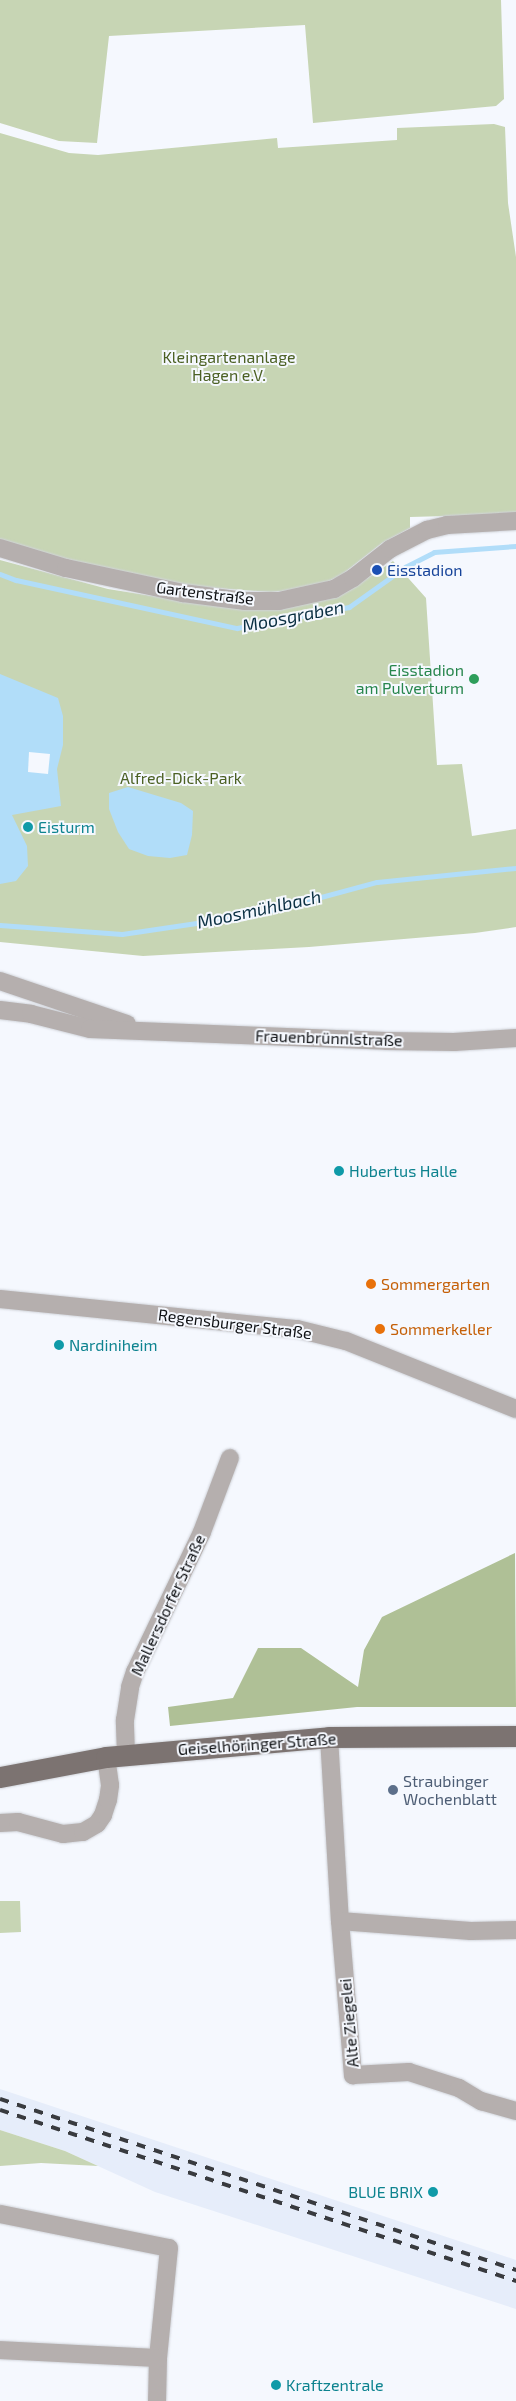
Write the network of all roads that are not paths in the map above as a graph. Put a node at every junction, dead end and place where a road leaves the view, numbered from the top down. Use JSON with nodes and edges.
{"nodes":[{"id":1,"x":516,"y":521,"type":"edge"},
{"id":2,"x":0,"y":548,"type":"edge"},
{"id":3,"x":0,"y":981,"type":"edge"},
{"id":4,"x":0,"y":1010,"type":"edge"},
{"id":5,"x":142,"y":1029,"type":"junction"},
{"id":6,"x":516,"y":1038,"type":"edge"},
{"id":7,"x":0,"y":1299,"type":"edge"},
{"id":8,"x":516,"y":1409,"type":"edge"},
{"id":9,"x":230,"y":1458,"type":"dead end"},
{"id":10,"x":329,"y":1736,"type":"junction"},
{"id":11,"x":516,"y":1736,"type":"edge"},
{"id":12,"x":116,"y":1756,"type":"junction"},
{"id":13,"x":0,"y":1777,"type":"edge"},
{"id":14,"x":0,"y":1823,"type":"edge"},
{"id":15,"x":340,"y":1921,"type":"junction"},
{"id":16,"x":516,"y":1930,"type":"edge"},
{"id":17,"x":516,"y":2111,"type":"edge"},
{"id":18,"x":0,"y":2214,"type":"edge"},
{"id":19,"x":0,"y":2350,"type":"edge"},
{"id":20,"x":158,"y":2358,"type":"junction"},
{"id":21,"x":157,"y":2401,"type":"edge"}],
"edges":[{"from":1,"to":2,"type":"street","name":"Gartenstraße"},
{"from":3,"to":5,"type":"street","name":"Frauenbrünnlstraße"},
{"from":4,"to":5,"type":"street","name":"Frauenbrünnlstraße"},
{"from":5,"to":6,"type":"street","name":"Frauenbrünnlstraße"},
{"from":7,"to":8,"type":"street","name":"Regensburger Straße"},
{"from":9,"to":12,"type":"street","name":"Mallersdorfer Straße"},
{"from":10,"to":11,"type":"main road","name":"Geiselhöringer Straße"},
{"from":10,"to":12,"type":"main road","name":"Geiselhöringer Straße"},
{"from":10,"to":15,"type":"street","name":"Alte Ziegelei"},
{"from":12,"to":13,"type":"main road","name":"Geiselhöringer Straße"},
{"from":12,"to":14,"type":"street","name":"Mallersdorfer Straße"},
{"from":15,"to":16,"type":"street"},
{"from":15,"to":17,"type":"street","name":"Alte Ziegelei"},
{"from":18,"to":20,"type":"street"},
{"from":19,"to":20,"type":"street"},
{"from":20,"to":21,"type":"street"}]}
